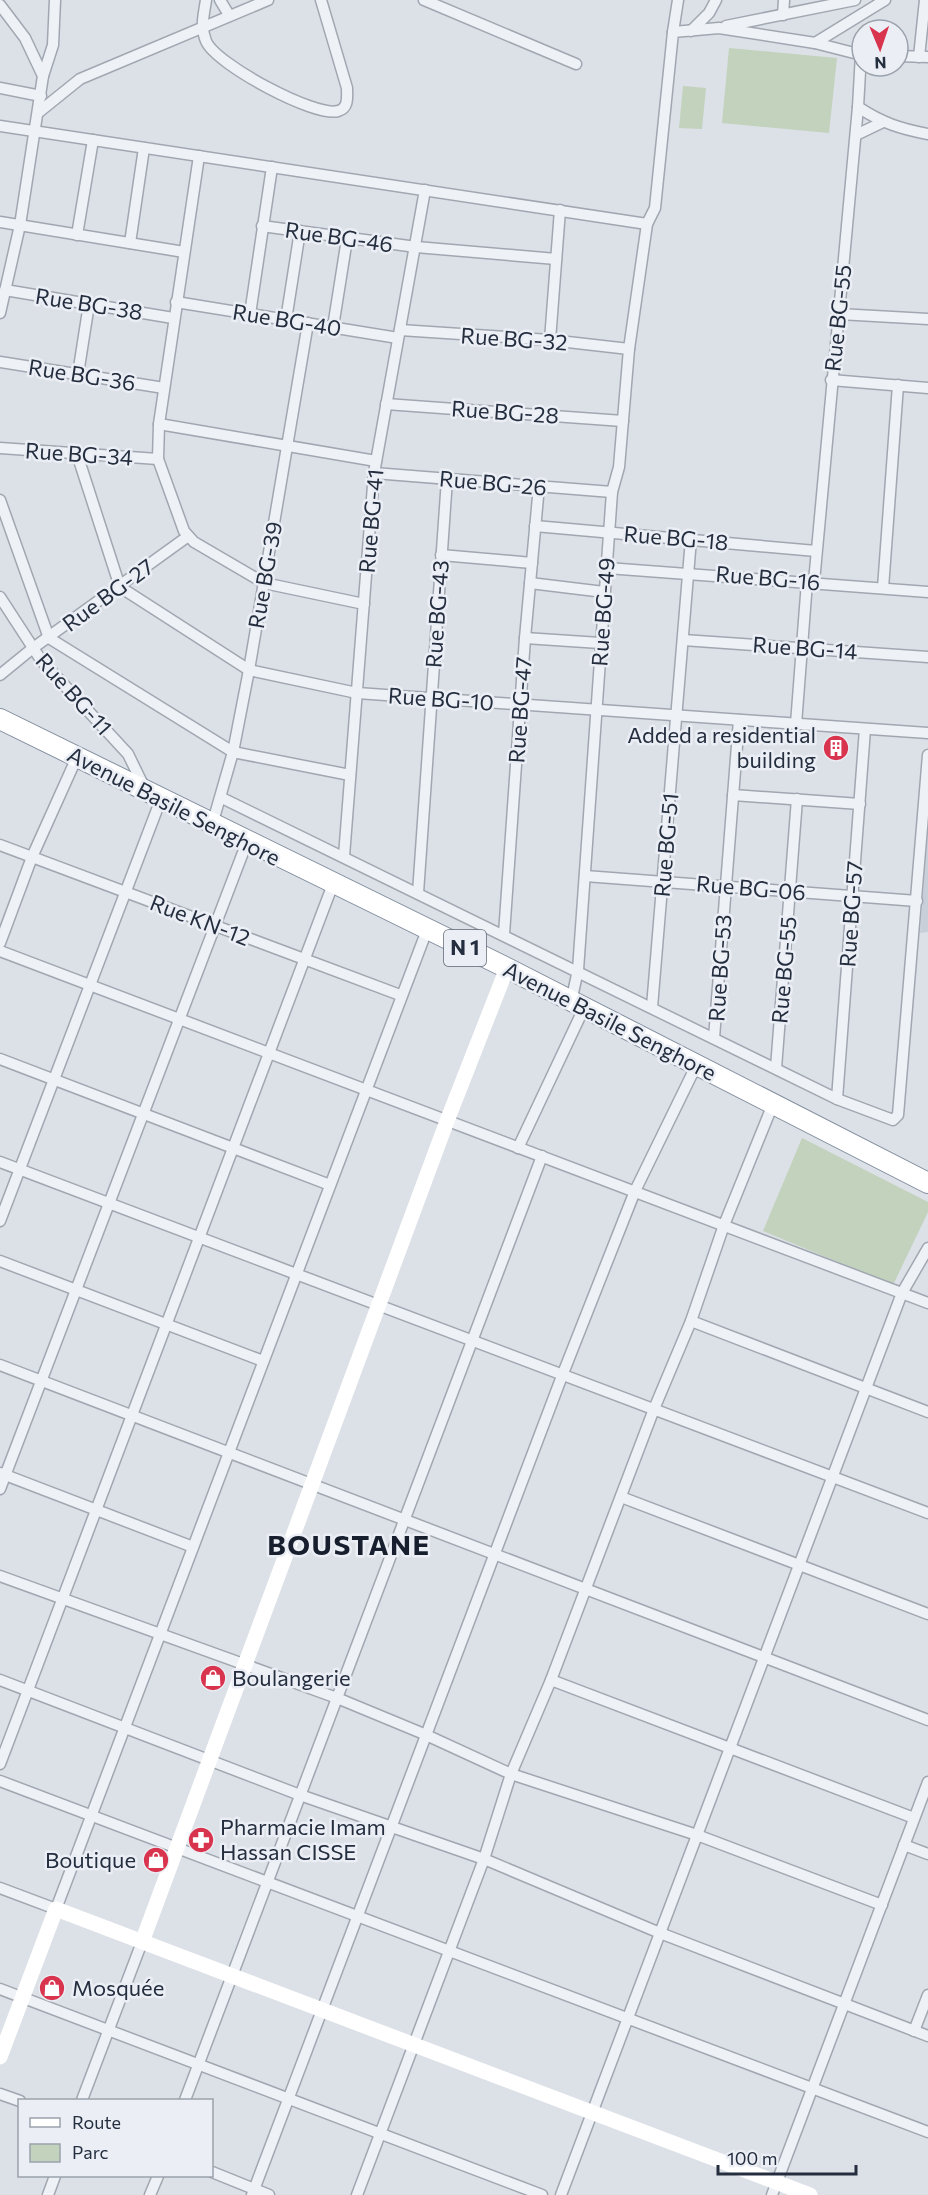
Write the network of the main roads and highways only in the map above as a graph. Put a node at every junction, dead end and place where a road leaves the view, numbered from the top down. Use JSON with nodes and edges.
{"nodes":[{"id":1,"x":0,"y":719,"type":"edge"},
{"id":2,"x":928,"y":1183,"type":"edge"}],
"edges":[{"from":1,"to":2,"type":"highway","name":"Avenue Basile Senghore","number":"N 1"}]}
